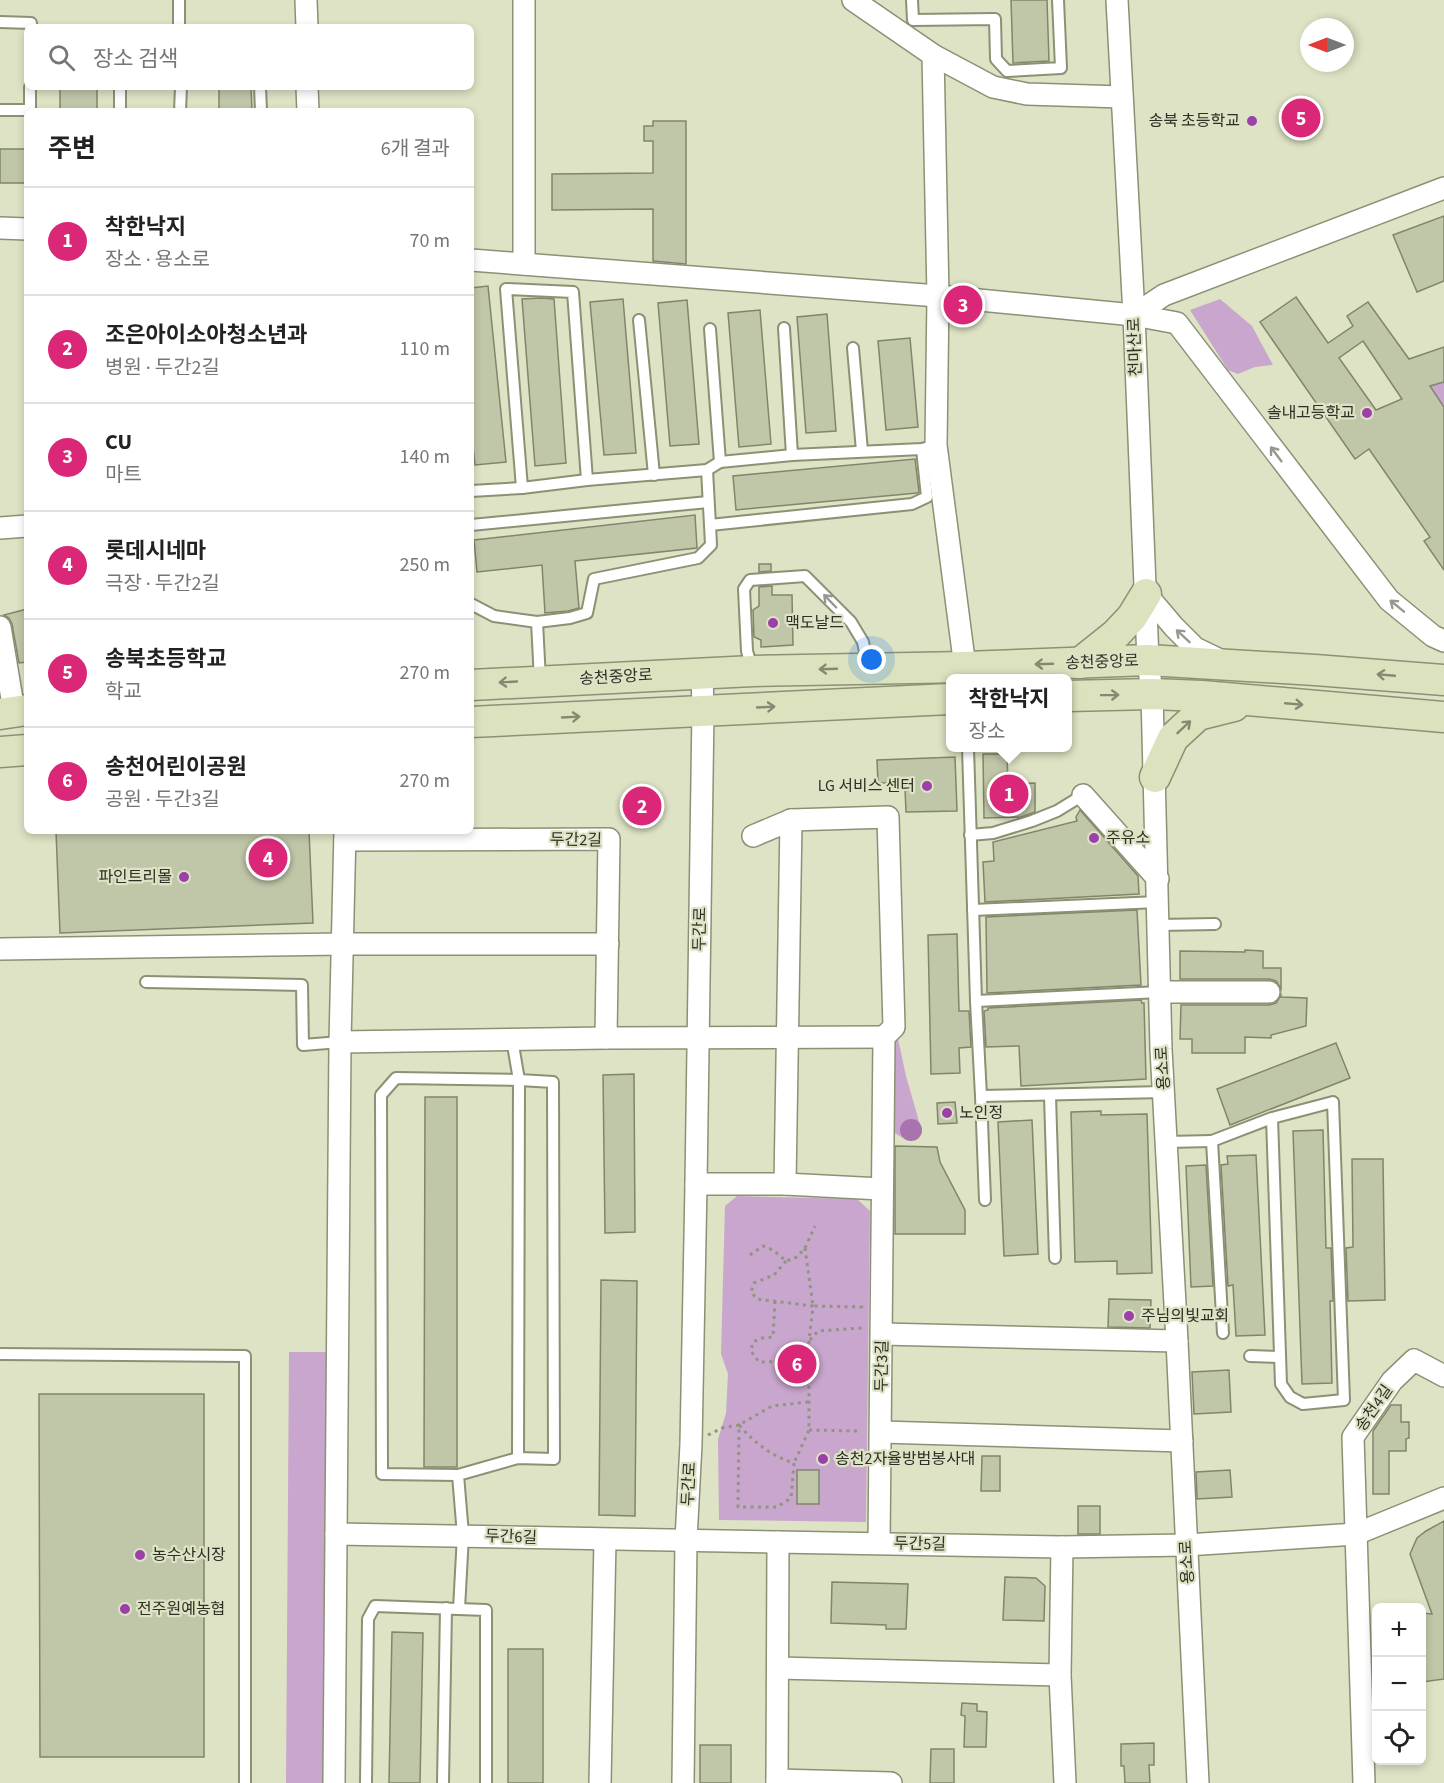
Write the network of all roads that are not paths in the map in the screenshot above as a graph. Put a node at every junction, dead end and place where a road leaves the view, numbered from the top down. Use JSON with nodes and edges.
{"nodes":[{"id":1,"x":179,"y":0,"type":"edge"},
{"id":2,"x":306,"y":0,"type":"edge"},
{"id":3,"x":524,"y":0,"type":"edge"},
{"id":4,"x":853,"y":0,"type":"edge"},
{"id":5,"x":912,"y":0,"type":"edge"},
{"id":6,"x":1058,"y":0,"type":"edge"},
{"id":7,"x":1117,"y":0,"type":"edge"},
{"id":8,"x":0,"y":22,"type":"edge"},
{"id":9,"x":30,"y":24,"type":"edge"},
{"id":10,"x":179,"y":24,"type":"edge"},
{"id":11,"x":307,"y":24,"type":"edge"},
{"id":12,"x":933,"y":55,"type":"junction"},
{"id":13,"x":1025,"y":82,"type":"junction"},
{"id":14,"x":30,"y":90,"type":"edge"},
{"id":15,"x":120,"y":90,"type":"edge"},
{"id":16,"x":181,"y":90,"type":"edge"},
{"id":17,"x":260,"y":90,"type":"edge"},
{"id":18,"x":307,"y":90,"type":"edge"},
{"id":19,"x":1122,"y":97,"type":"junction"},
{"id":20,"x":30,"y":108,"type":"edge"},
{"id":21,"x":120,"y":108,"type":"edge"},
{"id":22,"x":180,"y":108,"type":"edge"},
{"id":23,"x":261,"y":108,"type":"edge"},
{"id":24,"x":308,"y":108,"type":"edge"},
{"id":25,"x":0,"y":110,"type":"edge"},
{"id":26,"x":24,"y":110,"type":"edge"},
{"id":27,"x":1444,"y":188,"type":"edge"},
{"id":28,"x":0,"y":228,"type":"edge"},
{"id":29,"x":24,"y":229,"type":"edge"},
{"id":30,"x":474,"y":260,"type":"edge"},
{"id":31,"x":524,"y":264,"type":"junction"},
{"id":32,"x":938,"y":296,"type":"junction"},
{"id":33,"x":1134,"y":315,"type":"junction"},
{"id":34,"x":639,"y":320,"type":"dead end"},
{"id":35,"x":784,"y":328,"type":"dead end"},
{"id":36,"x":710,"y":329,"type":"dead end"},
{"id":37,"x":853,"y":348,"type":"dead end"},
{"id":38,"x":929,"y":447,"type":"junction"},
{"id":39,"x":862,"y":451,"type":"junction"},
{"id":40,"x":792,"y":455,"type":"junction"},
{"id":41,"x":720,"y":462,"type":"junction"},
{"id":42,"x":707,"y":470,"type":"junction"},
{"id":43,"x":654,"y":475,"type":"junction"},
{"id":44,"x":587,"y":480,"type":"junction"},
{"id":45,"x":522,"y":488,"type":"junction"},
{"id":46,"x":474,"y":491,"type":"edge"},
{"id":47,"x":708,"y":502,"type":"junction"},
{"id":48,"x":474,"y":525,"type":"edge"},
{"id":49,"x":710,"y":525,"type":"junction"},
{"id":50,"x":24,"y":526,"type":"edge"},
{"id":51,"x":0,"y":528,"type":"edge"},
{"id":52,"x":1146,"y":594,"type":"junction"},
{"id":53,"x":474,"y":606,"type":"edge"},
{"id":54,"x":537,"y":622,"type":"junction"},
{"id":55,"x":0,"y":627,"type":"edge"},
{"id":56,"x":1444,"y":641,"type":"edge"},
{"id":57,"x":1148,"y":660,"type":"junction"},
{"id":58,"x":1080,"y":663,"type":"junction"},
{"id":59,"x":1230,"y":665,"type":"junction"},
{"id":60,"x":965,"y":667,"type":"junction"},
{"id":61,"x":868,"y":668,"type":"junction"},
{"id":62,"x":753,"y":671,"type":"junction"},
{"id":63,"x":702,"y":673,"type":"junction"},
{"id":64,"x":1444,"y":680,"type":"edge"},
{"id":65,"x":540,"y":681,"type":"junction"},
{"id":66,"x":474,"y":685,"type":"edge"},
{"id":67,"x":1152,"y":694,"type":"junction"},
{"id":68,"x":1072,"y":696,"type":"edge"},
{"id":69,"x":946,"y":699,"type":"edge"},
{"id":70,"x":1254,"y":701,"type":"junction"},
{"id":71,"x":703,"y":710,"type":"junction"},
{"id":72,"x":14,"y":712,"type":"edge"},
{"id":73,"x":1444,"y":717,"type":"edge"},
{"id":74,"x":474,"y":722,"type":"edge"},
{"id":75,"x":24,"y":750,"type":"edge"},
{"id":76,"x":0,"y":752,"type":"edge"},
{"id":77,"x":968,"y":752,"type":"edge"},
{"id":78,"x":1155,"y":777,"type":"junction"},
{"id":79,"x":1083,"y":795,"type":"joint"},
{"id":80,"x":790,"y":820,"type":"junction"},
{"id":81,"x":970,"y":834,"type":"junction"},
{"id":82,"x":345,"y":835,"type":"edge"},
{"id":83,"x":753,"y":836,"type":"dead end"},
{"id":84,"x":1158,"y":879,"type":"junction"},
{"id":85,"x":1158,"y":902,"type":"junction"},
{"id":86,"x":973,"y":910,"type":"junction"},
{"id":87,"x":1215,"y":924,"type":"dead end"},
{"id":88,"x":1159,"y":925,"type":"junction"},
{"id":89,"x":343,"y":944,"type":"junction"},
{"id":90,"x":608,"y":944,"type":"junction"},
{"id":91,"x":0,"y":949,"type":"edge"},
{"id":92,"x":146,"y":982,"type":"dead end"},
{"id":93,"x":1160,"y":992,"type":"junction"},
{"id":94,"x":1269,"y":992,"type":"dead end"},
{"id":95,"x":976,"y":1001,"type":"junction"},
{"id":96,"x":789,"y":1036,"type":"junction"},
{"id":97,"x":884,"y":1037,"type":"junction"},
{"id":98,"x":606,"y":1038,"type":"junction"},
{"id":99,"x":698,"y":1038,"type":"junction"},
{"id":100,"x":512,"y":1039,"type":"junction"},
{"id":101,"x":340,"y":1042,"type":"junction"},
{"id":102,"x":519,"y":1080,"type":"junction"},
{"id":103,"x":1164,"y":1092,"type":"junction"},
{"id":104,"x":981,"y":1096,"type":"junction"},
{"id":105,"x":1050,"y":1096,"type":"junction"},
{"id":106,"x":1272,"y":1118,"type":"junction"},
{"id":107,"x":1212,"y":1141,"type":"junction"},
{"id":108,"x":1167,"y":1142,"type":"junction"},
{"id":109,"x":696,"y":1184,"type":"junction"},
{"id":110,"x":785,"y":1184,"type":"junction"},
{"id":111,"x":881,"y":1189,"type":"junction"},
{"id":112,"x":985,"y":1200,"type":"dead end"},
{"id":113,"x":1055,"y":1258,"type":"dead end"},
{"id":114,"x":882,"y":1334,"type":"junction"},
{"id":115,"x":1223,"y":1334,"type":"dead end"},
{"id":116,"x":1177,"y":1341,"type":"junction"},
{"id":117,"x":0,"y":1354,"type":"edge"},
{"id":118,"x":1250,"y":1356,"type":"dead end"},
{"id":119,"x":1280,"y":1356,"type":"junction"},
{"id":120,"x":1444,"y":1376,"type":"edge"},
{"id":121,"x":881,"y":1432,"type":"junction"},
{"id":122,"x":1182,"y":1441,"type":"junction"},
{"id":123,"x":518,"y":1458,"type":"junction"},
{"id":124,"x":458,"y":1475,"type":"junction"},
{"id":125,"x":1444,"y":1498,"type":"edge"},
{"id":126,"x":336,"y":1534,"type":"junction"},
{"id":127,"x":1356,"y":1534,"type":"junction"},
{"id":128,"x":463,"y":1535,"type":"junction"},
{"id":129,"x":604,"y":1540,"type":"junction"},
{"id":130,"x":686,"y":1540,"type":"junction"},
{"id":131,"x":778,"y":1542,"type":"junction"},
{"id":132,"x":879,"y":1543,"type":"junction"},
{"id":133,"x":1186,"y":1545,"type":"junction"},
{"id":134,"x":1062,"y":1547,"type":"junction"},
{"id":135,"x":446,"y":1608,"type":"junction"},
{"id":136,"x":459,"y":1609,"type":"junction"},
{"id":137,"x":778,"y":1668,"type":"junction"},
{"id":138,"x":1060,"y":1675,"type":"junction"},
{"id":139,"x":777,"y":1781,"type":"edge"},
{"id":140,"x":245,"y":1783,"type":"edge"},
{"id":141,"x":334,"y":1783,"type":"edge"},
{"id":142,"x":366,"y":1783,"type":"edge"},
{"id":143,"x":442,"y":1783,"type":"edge"},
{"id":144,"x":486,"y":1783,"type":"edge"},
{"id":145,"x":600,"y":1783,"type":"edge"},
{"id":146,"x":683,"y":1783,"type":"edge"},
{"id":147,"x":891,"y":1783,"type":"edge"},
{"id":148,"x":1065,"y":1783,"type":"edge"},
{"id":149,"x":1198,"y":1783,"type":"edge"},
{"id":150,"x":1364,"y":1783,"type":"edge"}],
"edges":[{"from":1,"to":10,"type":"lane"},
{"from":2,"to":11,"type":"street"},
{"from":3,"to":31,"type":"street"},
{"from":4,"to":12,"type":"street"},
{"from":5,"to":13,"type":"lane"},
{"from":6,"to":13,"type":"lane"},
{"from":7,"to":19,"type":"street","name":"천마산로"},
{"from":8,"to":9,"type":"lane"},
{"from":12,"to":13,"type":"street"},
{"from":12,"to":32,"type":"street"},
{"from":13,"to":19,"type":"street"},
{"from":14,"to":20,"type":"lane"},
{"from":15,"to":21,"type":"lane"},
{"from":16,"to":22,"type":"lane"},
{"from":17,"to":23,"type":"lane"},
{"from":18,"to":24,"type":"street"},
{"from":19,"to":33,"type":"street","name":"천마산로"},
{"from":25,"to":26,"type":"lane"},
{"from":27,"to":33,"type":"street"},
{"from":28,"to":29,"type":"street"},
{"from":30,"to":31,"type":"street"},
{"from":31,"to":32,"type":"street"},
{"from":32,"to":33,"type":"street"},
{"from":32,"to":38,"type":"street"},
{"from":33,"to":52,"type":"street","name":"천마산로"},
{"from":56,"to":33,"type":"street","one_way":true},
{"from":34,"to":43,"type":"lane"},
{"from":35,"to":40,"type":"lane"},
{"from":36,"to":41,"type":"lane"},
{"from":37,"to":39,"type":"lane"},
{"from":38,"to":39,"type":"lane"},
{"from":38,"to":49,"type":"lane"},
{"from":38,"to":60,"type":"street"},
{"from":39,"to":40,"type":"lane"},
{"from":40,"to":41,"type":"lane"},
{"from":41,"to":42,"type":"lane"},
{"from":42,"to":43,"type":"lane"},
{"from":42,"to":47,"type":"lane"},
{"from":43,"to":44,"type":"lane"},
{"from":44,"to":45,"type":"lane"},
{"from":44,"to":45,"type":"lane"},
{"from":45,"to":46,"type":"lane"},
{"from":47,"to":48,"type":"lane"},
{"from":47,"to":49,"type":"lane"},
{"from":49,"to":54,"type":"lane"},
{"from":50,"to":51,"type":"street"},
{"from":52,"to":57,"type":"street","name":"천마산로"},
{"from":52,"to":58,"type":"street"},
{"from":59,"to":52,"type":"street","one_way":true},
{"from":53,"to":54,"type":"lane"},
{"from":54,"to":65,"type":"lane"},
{"from":55,"to":72,"type":"street"},
{"from":57,"to":58,"type":"street","name":"송천중앙로"},
{"from":57,"to":59,"type":"street","name":"송천중앙로"},
{"from":57,"to":67,"type":"street","name":"천마산로"},
{"from":58,"to":60,"type":"street","name":"송천중앙로","one_way":true},
{"from":64,"to":59,"type":"street","name":"송천중앙로","one_way":true},
{"from":60,"to":61,"type":"street","name":"송천중앙로"},
{"from":61,"to":62,"type":"street","name":"송천중앙로","one_way":true},
{"from":61,"to":62,"type":"lane","one_way":true},
{"from":62,"to":63,"type":"street","name":"송천중앙로"},
{"from":63,"to":65,"type":"street","name":"송천중앙로"},
{"from":63,"to":71,"type":"street","name":"두간로"},
{"from":65,"to":66,"type":"street","name":"송천중앙로","one_way":true},
{"from":68,"to":67,"type":"street","name":"송천중앙로","one_way":true},
{"from":67,"to":70,"type":"street","name":"송천중앙로"},
{"from":67,"to":78,"type":"street","name":"용소로"},
{"from":71,"to":69,"type":"street","one_way":true},
{"from":70,"to":73,"type":"street","name":"송천중앙로","one_way":true},
{"from":78,"to":70,"type":"street","one_way":true},
{"from":74,"to":71,"type":"street","one_way":true},
{"from":71,"to":99,"type":"street","name":"두간로"},
{"from":75,"to":76,"type":"street"},
{"from":77,"to":81,"type":"lane"},
{"from":78,"to":84,"type":"street","name":"용소로"},
{"from":79,"to":81,"type":"lane"},
{"from":79,"to":84,"type":"street"},
{"from":80,"to":83,"type":"street"},
{"from":80,"to":96,"type":"street"},
{"from":80,"to":97,"type":"street","name":"두간3길"},
{"from":81,"to":86,"type":"lane"},
{"from":82,"to":89,"type":"street"},
{"from":82,"to":90,"type":"street","name":"두간2길"},
{"from":84,"to":85,"type":"street","name":"용소로"},
{"from":85,"to":86,"type":"lane"},
{"from":85,"to":88,"type":"street","name":"용소로"},
{"from":86,"to":95,"type":"lane"},
{"from":87,"to":88,"type":"lane"},
{"from":88,"to":93,"type":"street","name":"용소로"},
{"from":89,"to":90,"type":"street"},
{"from":89,"to":91,"type":"street"},
{"from":89,"to":101,"type":"street"},
{"from":90,"to":98,"type":"street","name":"두간2길"},
{"from":92,"to":101,"type":"lane"},
{"from":93,"to":94,"type":"street"},
{"from":93,"to":95,"type":"lane"},
{"from":93,"to":103,"type":"street","name":"용소로"},
{"from":95,"to":104,"type":"lane"},
{"from":96,"to":97,"type":"street"},
{"from":96,"to":99,"type":"street"},
{"from":96,"to":110,"type":"street"},
{"from":97,"to":111,"type":"street","name":"두간3길"},
{"from":98,"to":99,"type":"street"},
{"from":98,"to":100,"type":"street"},
{"from":99,"to":109,"type":"street","name":"두간로"},
{"from":100,"to":101,"type":"street"},
{"from":100,"to":102,"type":"lane"},
{"from":101,"to":126,"type":"street"},
{"from":102,"to":123,"type":"lane"},
{"from":102,"to":123,"type":"lane"},
{"from":102,"to":124,"type":"lane"},
{"from":103,"to":105,"type":"lane"},
{"from":103,"to":108,"type":"street","name":"용소로"},
{"from":104,"to":105,"type":"lane"},
{"from":104,"to":112,"type":"lane"},
{"from":105,"to":113,"type":"lane"},
{"from":106,"to":107,"type":"lane"},
{"from":106,"to":119,"type":"lane"},
{"from":106,"to":119,"type":"lane"},
{"from":107,"to":108,"type":"lane"},
{"from":107,"to":115,"type":"lane"},
{"from":108,"to":116,"type":"street","name":"용소로"},
{"from":109,"to":110,"type":"street"},
{"from":109,"to":130,"type":"street","name":"두간로"},
{"from":110,"to":111,"type":"street"},
{"from":111,"to":114,"type":"street","name":"두간3길"},
{"from":114,"to":116,"type":"street"},
{"from":114,"to":121,"type":"street","name":"두간3길"},
{"from":116,"to":122,"type":"street","name":"용소로"},
{"from":117,"to":140,"type":"lane"},
{"from":118,"to":119,"type":"lane"},
{"from":120,"to":127,"type":"street","name":"송천4길"},
{"from":121,"to":122,"type":"street"},
{"from":121,"to":132,"type":"street","name":"두간3길"},
{"from":122,"to":133,"type":"street","name":"용소로"},
{"from":123,"to":124,"type":"lane"},
{"from":124,"to":128,"type":"lane"},
{"from":125,"to":127,"type":"street"},
{"from":126,"to":128,"type":"street","name":"두간6길"},
{"from":126,"to":141,"type":"street"},
{"from":127,"to":133,"type":"street"},
{"from":127,"to":150,"type":"street"},
{"from":128,"to":129,"type":"street","name":"두간6길"},
{"from":128,"to":136,"type":"lane"},
{"from":129,"to":130,"type":"street","name":"두간6길"},
{"from":129,"to":145,"type":"street"},
{"from":130,"to":131,"type":"street","name":"두간5길"},
{"from":130,"to":146,"type":"street","name":"두간로"},
{"from":131,"to":132,"type":"street","name":"두간5길"},
{"from":131,"to":137,"type":"street"},
{"from":132,"to":134,"type":"street","name":"두간5길"},
{"from":133,"to":134,"type":"street","name":"두간5길"},
{"from":133,"to":149,"type":"street","name":"용소로"},
{"from":134,"to":138,"type":"street"},
{"from":135,"to":136,"type":"lane"},
{"from":135,"to":142,"type":"lane"},
{"from":135,"to":143,"type":"lane"},
{"from":136,"to":144,"type":"lane"},
{"from":137,"to":138,"type":"street"},
{"from":137,"to":139,"type":"street"},
{"from":138,"to":148,"type":"street"},
{"from":139,"to":147,"type":"street"}]}
